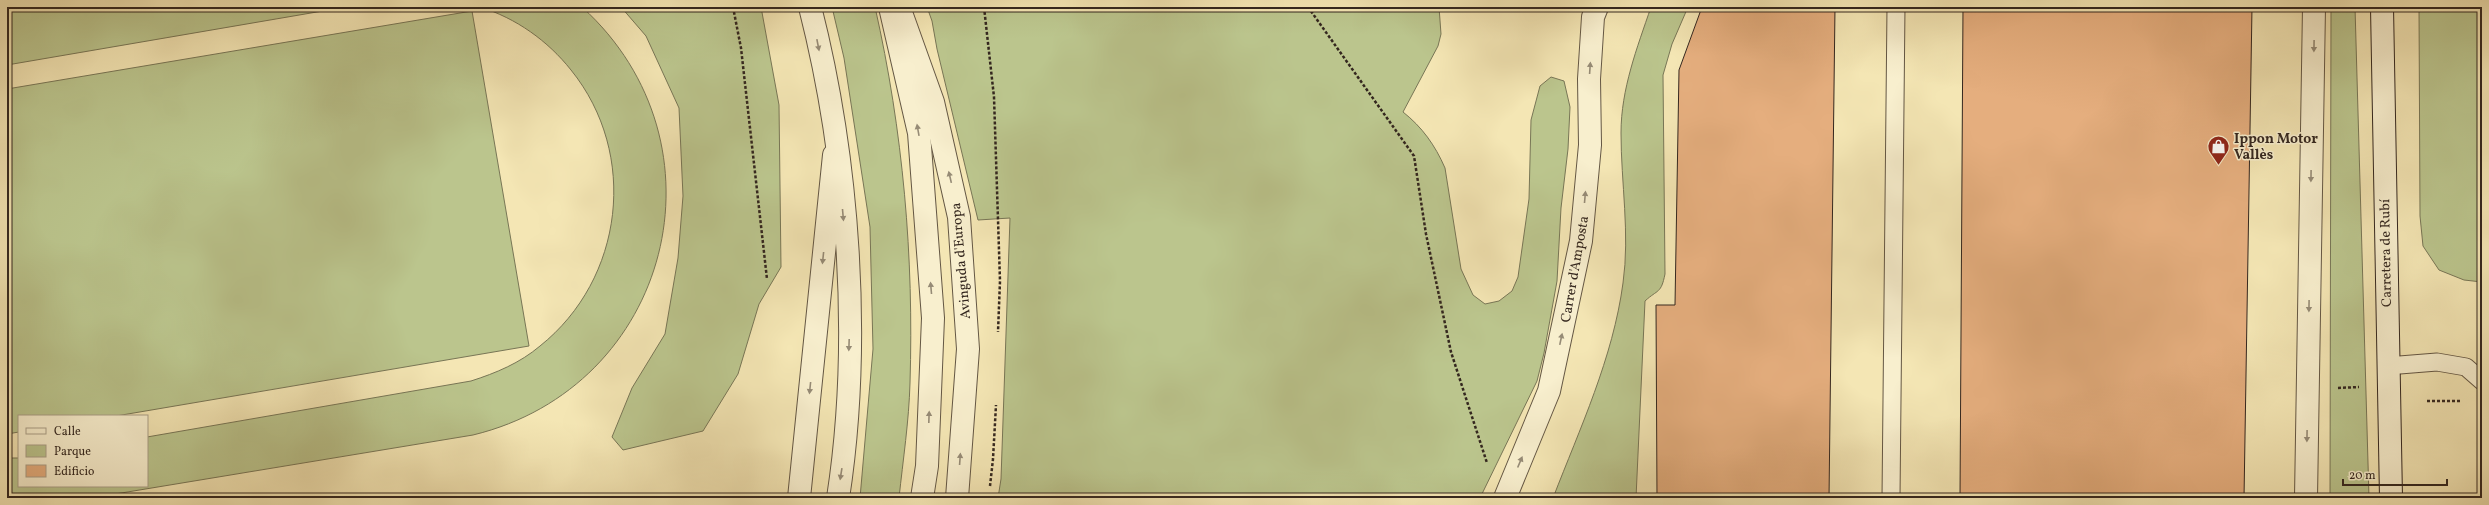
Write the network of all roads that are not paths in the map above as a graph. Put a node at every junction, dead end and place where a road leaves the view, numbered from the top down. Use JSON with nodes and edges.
{"nodes":[{"id":1,"x":810,"y":7,"type":"edge"},
{"id":2,"x":890,"y":7,"type":"edge"},
{"id":3,"x":899,"y":7,"type":"edge"},
{"id":4,"x":1598,"y":7,"type":"edge"},
{"id":5,"x":1896,"y":7,"type":"edge"},
{"id":6,"x":2314,"y":7,"type":"edge"},
{"id":7,"x":2382,"y":7,"type":"edge"},
{"id":8,"x":836,"y":136,"type":"junction"},
{"id":9,"x":2387,"y":366,"type":"junction"},
{"id":10,"x":2482,"y":381,"type":"edge"},
{"id":11,"x":799,"y":498,"type":"edge"},
{"id":12,"x":838,"y":498,"type":"edge"},
{"id":13,"x":922,"y":498,"type":"edge"},
{"id":14,"x":957,"y":498,"type":"edge"},
{"id":15,"x":1505,"y":498,"type":"edge"},
{"id":16,"x":1891,"y":498,"type":"edge"},
{"id":17,"x":2306,"y":498,"type":"edge"},
{"id":18,"x":2391,"y":498,"type":"edge"}],
"edges":[{"from":1,"to":8,"type":"street","one_way":true},
{"from":13,"to":2,"type":"street","one_way":true},
{"from":14,"to":3,"type":"street","name":"Avinguda d'Europa","one_way":true},
{"from":15,"to":4,"type":"street","name":"Carrer d'Amposta","one_way":true},
{"from":5,"to":16,"type":"lane"},
{"from":6,"to":17,"type":"street","one_way":true},
{"from":7,"to":9,"type":"street","name":"Carretera de Rubí"},
{"from":8,"to":11,"type":"street","one_way":true},
{"from":8,"to":12,"type":"street","one_way":true},
{"from":9,"to":10,"type":"lane"},
{"from":9,"to":18,"type":"street","name":"Carretera de Rubí"}]}
